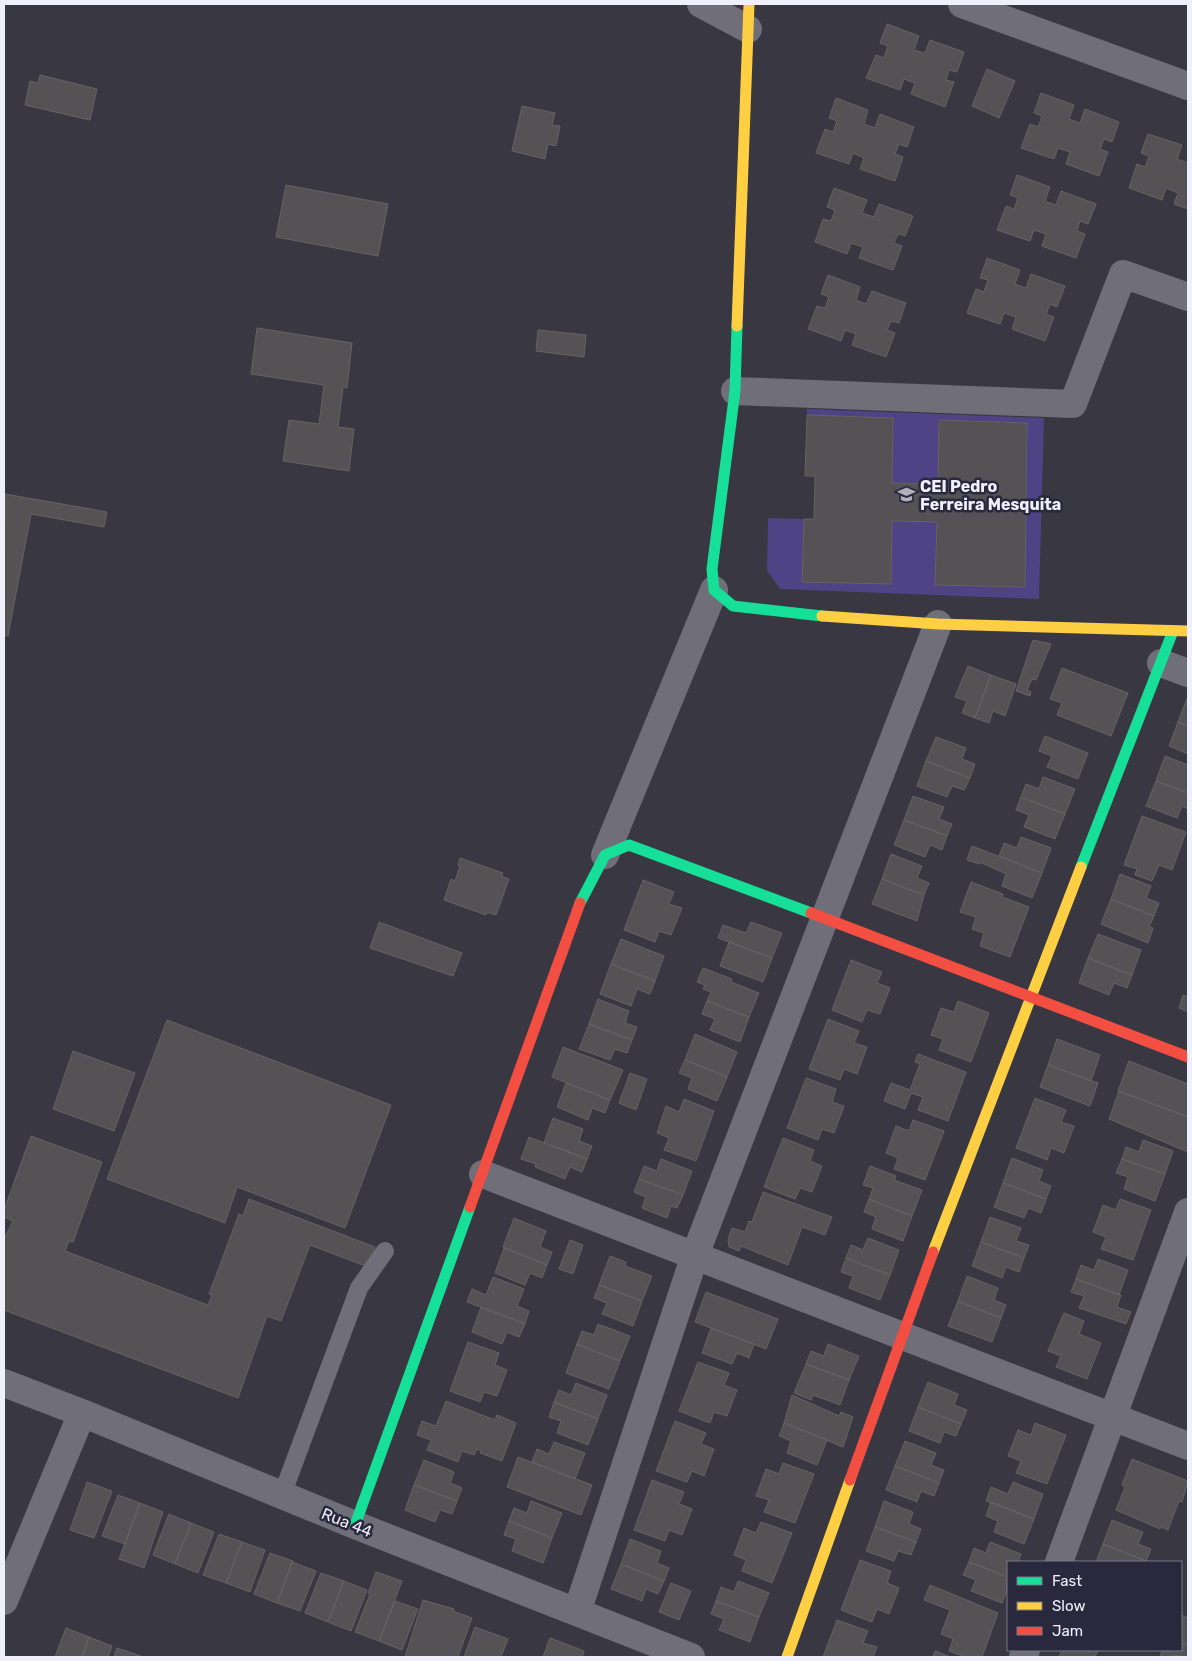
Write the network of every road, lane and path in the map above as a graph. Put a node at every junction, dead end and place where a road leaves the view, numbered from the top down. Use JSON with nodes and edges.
{"nodes":[{"id":1,"x":700,"y":4,"type":"edge"},
{"id":2,"x":962,"y":4,"type":"edge"},
{"id":3,"x":749,"y":16,"type":"edge"},
{"id":4,"x":1188,"y":86,"type":"edge"},
{"id":5,"x":1188,"y":297,"type":"edge"},
{"id":6,"x":735,"y":391,"type":"junction"},
{"id":7,"x":714,"y":590,"type":"junction"},
{"id":8,"x":938,"y":624,"type":"junction"},
{"id":9,"x":1173,"y":631,"type":"junction"},
{"id":10,"x":1188,"y":631,"type":"edge"},
{"id":11,"x":1160,"y":663,"type":"junction"},
{"id":12,"x":1188,"y":674,"type":"edge"},
{"id":13,"x":605,"y":855,"type":"junction"},
{"id":14,"x":826,"y":918,"type":"junction"},
{"id":15,"x":1030,"y":996,"type":"junction"},
{"id":16,"x":1188,"y":1057,"type":"edge"},
{"id":17,"x":484,"y":1174,"type":"junction"},
{"id":18,"x":1188,"y":1212,"type":"edge"},
{"id":19,"x":385,"y":1251,"type":"dead end"},
{"id":20,"x":695,"y":1255,"type":"junction"},
{"id":21,"x":901,"y":1335,"type":"junction"},
{"id":22,"x":4,"y":1383,"type":"edge"},
{"id":23,"x":82,"y":1413,"type":"junction"},
{"id":24,"x":1113,"y":1417,"type":"junction"},
{"id":25,"x":1188,"y":1446,"type":"edge"},
{"id":26,"x":282,"y":1495,"type":"junction"},
{"id":27,"x":355,"y":1525,"type":"junction"},
{"id":28,"x":1059,"y":1561,"type":"edge"},
{"id":29,"x":4,"y":1601,"type":"edge"},
{"id":30,"x":577,"y":1612,"type":"junction"},
{"id":31,"x":691,"y":1657,"type":"edge"},
{"id":32,"x":787,"y":1657,"type":"edge"}],
"edges":[{"from":1,"to":3,"type":"street"},
{"from":2,"to":4,"type":"street"},
{"from":3,"to":6,"type":"street"},
{"from":5,"to":6,"type":"street"},
{"from":6,"to":7,"type":"street"},
{"from":7,"to":8,"type":"street"},
{"from":7,"to":13,"type":"street"},
{"from":8,"to":9,"type":"street"},
{"from":8,"to":14,"type":"street"},
{"from":9,"to":10,"type":"street"},
{"from":9,"to":11,"type":"street"},
{"from":11,"to":12,"type":"street"},
{"from":11,"to":15,"type":"street"},
{"from":13,"to":14,"type":"street"},
{"from":13,"to":17,"type":"street"},
{"from":14,"to":15,"type":"street"},
{"from":14,"to":20,"type":"street"},
{"from":15,"to":16,"type":"street"},
{"from":15,"to":21,"type":"street"},
{"from":17,"to":20,"type":"street"},
{"from":17,"to":27,"type":"street"},
{"from":18,"to":24,"type":"street"},
{"from":19,"to":26,"type":"lane"},
{"from":20,"to":21,"type":"street"},
{"from":20,"to":30,"type":"street"},
{"from":21,"to":24,"type":"street"},
{"from":21,"to":32,"type":"street"},
{"from":22,"to":23,"type":"street","name":"Rua 44"},
{"from":23,"to":26,"type":"street","name":"Rua 44"},
{"from":23,"to":29,"type":"street"},
{"from":24,"to":25,"type":"street"},
{"from":24,"to":28,"type":"street"},
{"from":26,"to":27,"type":"street","name":"Rua 44"},
{"from":27,"to":30,"type":"street","name":"Rua 44"},
{"from":30,"to":31,"type":"street","name":"Rua 44"}]}
